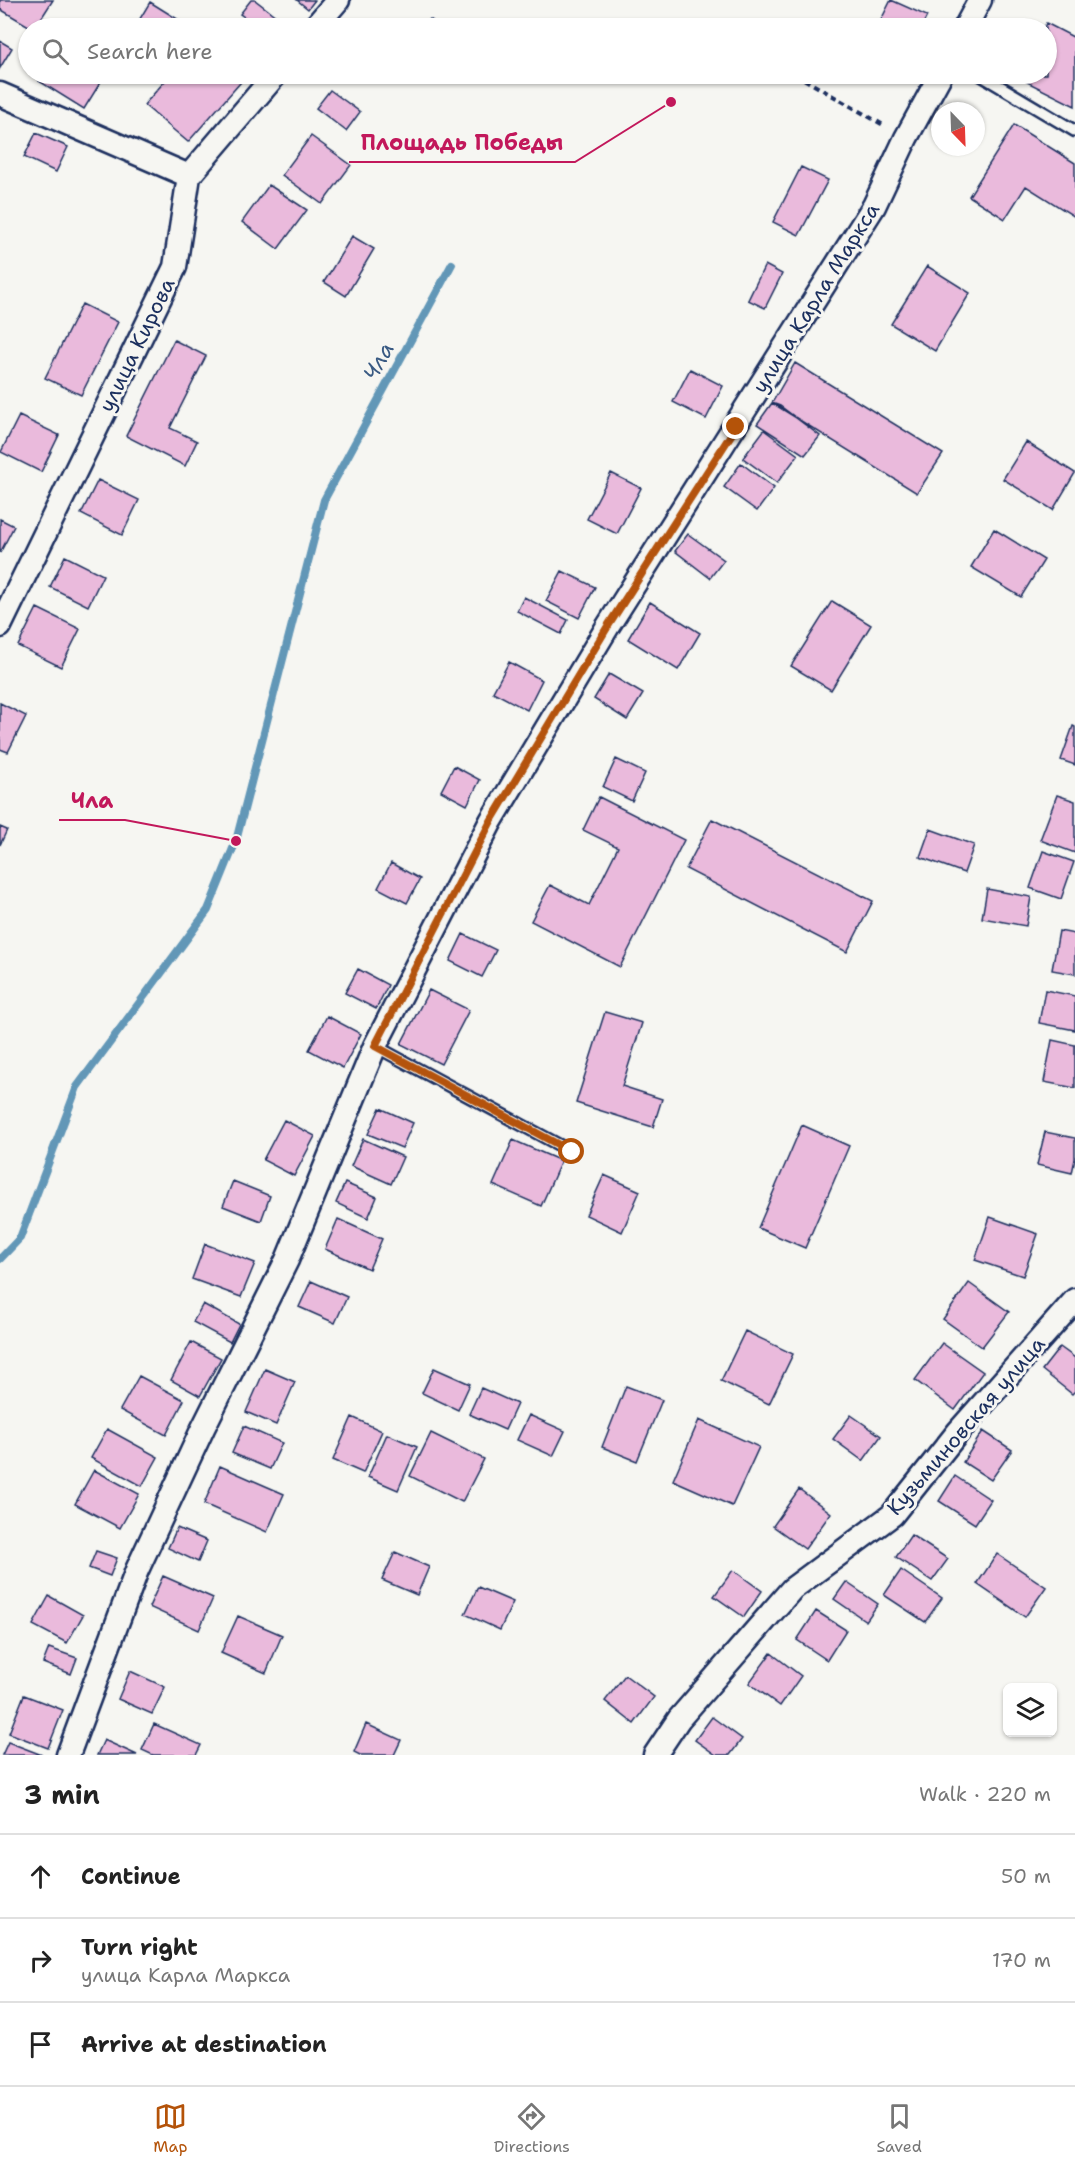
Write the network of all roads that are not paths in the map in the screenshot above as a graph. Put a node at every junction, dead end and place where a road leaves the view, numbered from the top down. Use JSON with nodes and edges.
{"nodes":[{"id":1,"x":338,"y":0,"type":"edge"},
{"id":2,"x":980,"y":0,"type":"edge"},
{"id":3,"x":323,"y":18,"type":"edge"},
{"id":4,"x":970,"y":18,"type":"edge"},
{"id":5,"x":267,"y":84,"type":"edge"},
{"id":6,"x":936,"y":84,"type":"edge"},
{"id":7,"x":996,"y":84,"type":"edge"},
{"id":8,"x":0,"y":94,"type":"edge"},
{"id":9,"x":1075,"y":131,"type":"edge"},
{"id":10,"x":189,"y":176,"type":"junction"},
{"id":11,"x":0,"y":626,"type":"edge"},
{"id":12,"x":375,"y":1046,"type":"junction"},
{"id":13,"x":572,"y":1152,"type":"dead end"},
{"id":14,"x":1075,"y":1300,"type":"edge"},
{"id":15,"x":68,"y":1755,"type":"edge"},
{"id":16,"x":656,"y":1755,"type":"edge"}],
"edges":[{"from":1,"to":3,"type":"street"},
{"from":2,"to":4,"type":"street"},
{"from":5,"to":10,"type":"street"},
{"from":6,"to":12,"type":"street","name":"улица Карла Маркса"},
{"from":7,"to":9,"type":"lane"},
{"from":8,"to":10,"type":"street"},
{"from":10,"to":11,"type":"street","name":"улица Кирова"},
{"from":12,"to":13,"type":"lane"},
{"from":12,"to":15,"type":"street","name":"улица Карла Маркса"},
{"from":14,"to":16,"type":"street","name":"Кузьминовская улица"}]}
